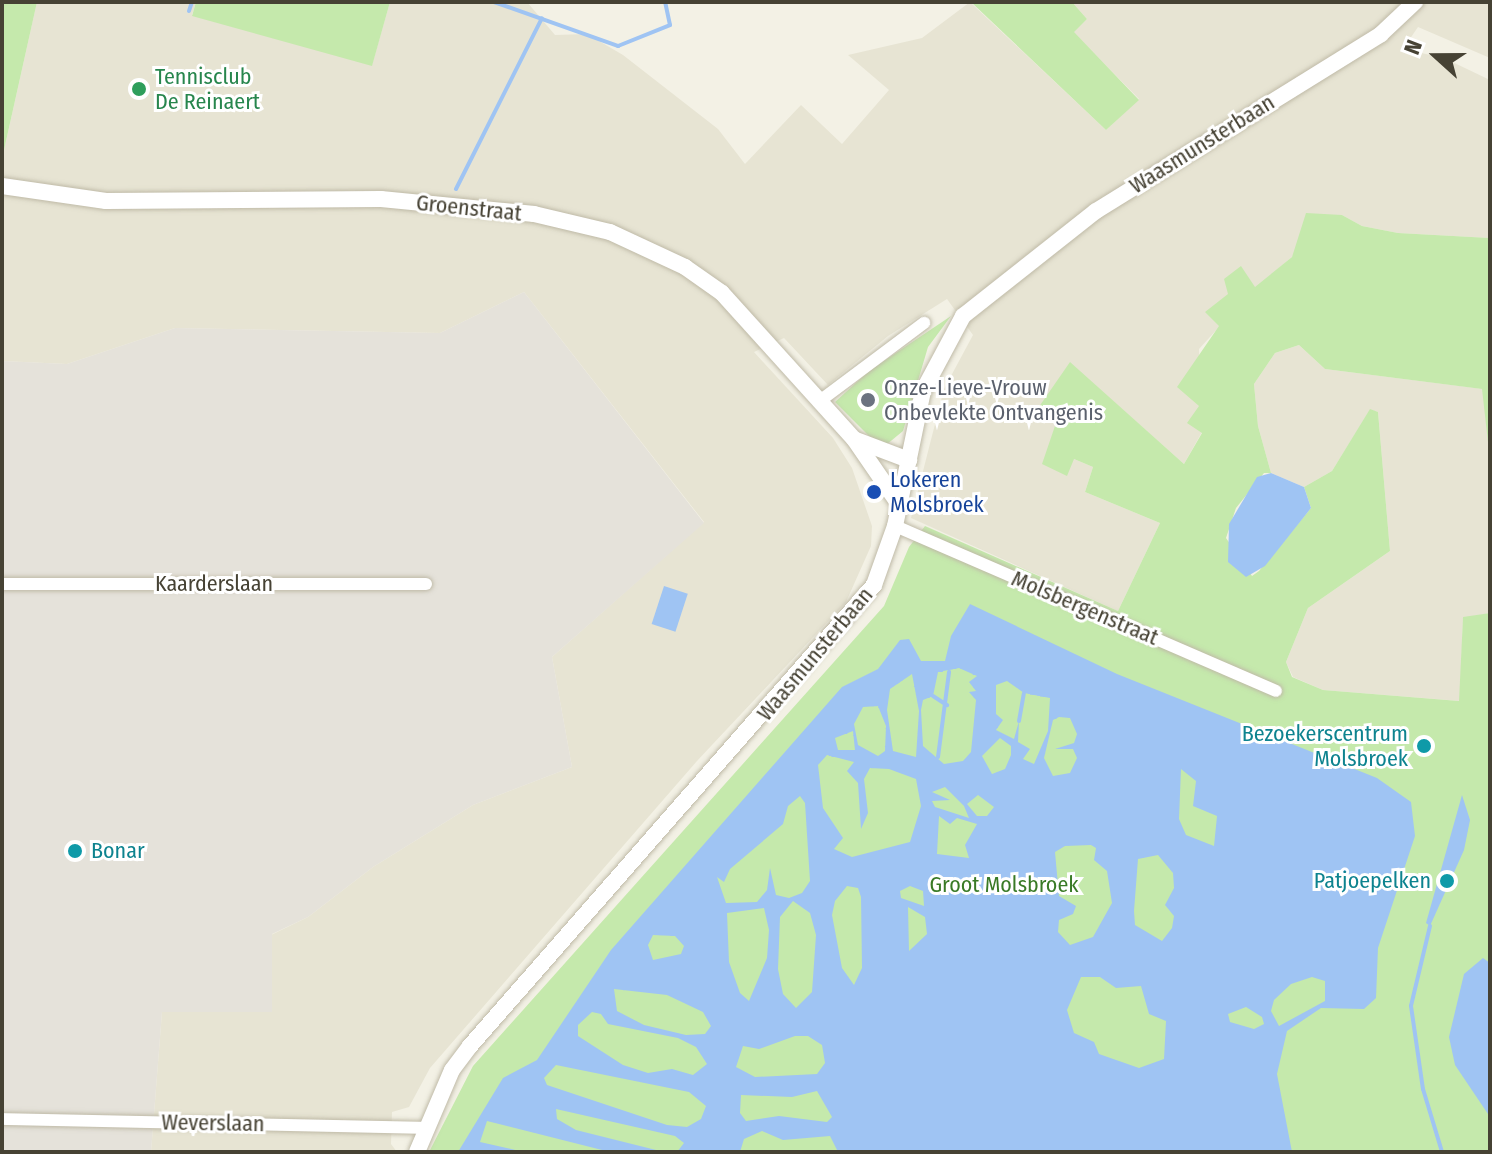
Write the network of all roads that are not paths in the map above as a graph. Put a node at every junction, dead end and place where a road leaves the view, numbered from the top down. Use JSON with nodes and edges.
{"nodes":[{"id":1,"x":1415,"y":2,"type":"edge"},
{"id":2,"x":2,"y":186,"type":"edge"},
{"id":3,"x":924,"y":323,"type":"dead end"},
{"id":4,"x":821,"y":400,"type":"junction"},
{"id":5,"x":854,"y":439,"type":"junction"},
{"id":6,"x":909,"y":460,"type":"junction"},
{"id":7,"x":900,"y":506,"type":"junction"},
{"id":8,"x":895,"y":526,"type":"junction"},
{"id":9,"x":2,"y":584,"type":"edge"},
{"id":10,"x":426,"y":584,"type":"dead end"},
{"id":11,"x":1276,"y":691,"type":"dead end"},
{"id":12,"x":2,"y":1119,"type":"edge"},
{"id":13,"x":425,"y":1128,"type":"junction"},
{"id":14,"x":417,"y":1152,"type":"edge"}],
"edges":[{"from":1,"to":6,"type":"street","name":"Waasmunsterbaan"},
{"from":2,"to":4,"type":"street","name":"Groenstraat"},
{"from":3,"to":4,"type":"street"},
{"from":4,"to":5,"type":"street","name":"Groenstraat"},
{"from":5,"to":6,"type":"street","name":"Groenstraat"},
{"from":5,"to":7,"type":"street","name":"Groenstraat"},
{"from":6,"to":7,"type":"street","name":"Waasmunsterbaan"},
{"from":7,"to":8,"type":"street","name":"Waasmunsterbaan"},
{"from":8,"to":11,"type":"street","name":"Molsbergenstraat"},
{"from":8,"to":13,"type":"street","name":"Waasmunsterbaan"},
{"from":9,"to":10,"type":"street","name":"Kaarderslaan"},
{"from":12,"to":13,"type":"street","name":"Weverslaan"},
{"from":13,"to":14,"type":"street","name":"Waasmunsterbaan"}]}
